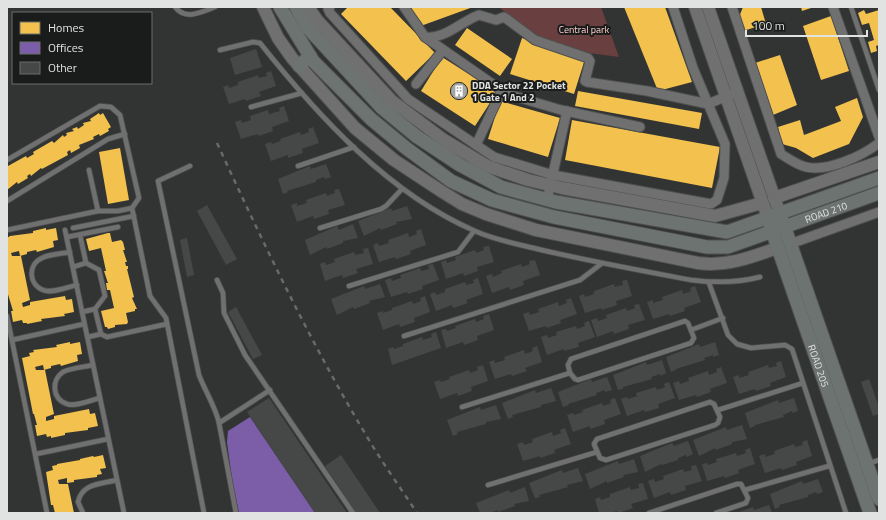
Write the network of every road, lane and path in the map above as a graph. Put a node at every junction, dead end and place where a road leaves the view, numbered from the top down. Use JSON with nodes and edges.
{"nodes":[{"id":1,"x":175,"y":7,"type":"edge"},
{"id":2,"x":215,"y":7,"type":"edge"},
{"id":3,"x":263,"y":7,"type":"edge"},
{"id":4,"x":280,"y":7,"type":"edge"},
{"id":5,"x":296,"y":7,"type":"edge"},
{"id":6,"x":308,"y":7,"type":"edge"},
{"id":7,"x":404,"y":7,"type":"edge"},
{"id":8,"x":672,"y":7,"type":"edge"},
{"id":9,"x":695,"y":7,"type":"edge"},
{"id":10,"x":708,"y":7,"type":"edge"},
{"id":11,"x":732,"y":7,"type":"edge"},
{"id":12,"x":833,"y":7,"type":"edge"},
{"id":13,"x":851,"y":7,"type":"edge"},
{"id":14,"x":329,"y":9,"type":"edge"},
{"id":15,"x":312,"y":24,"type":"junction"},
{"id":16,"x":425,"y":37,"type":"junction"},
{"id":17,"x":220,"y":50,"type":"dead end"},
{"id":18,"x":443,"y":50,"type":"junction"},
{"id":19,"x":310,"y":56,"type":"junction"},
{"id":20,"x":299,"y":66,"type":"junction"},
{"id":21,"x":416,"y":84,"type":"dead end"},
{"id":22,"x":502,"y":90,"type":"junction"},
{"id":23,"x":879,"y":90,"type":"edge"},
{"id":24,"x":738,"y":92,"type":"junction"},
{"id":25,"x":302,"y":93,"type":"junction"},
{"id":26,"x":726,"y":97,"type":"junction"},
{"id":27,"x":708,"y":104,"type":"junction"},
{"id":28,"x":251,"y":107,"type":"dead end"},
{"id":29,"x":567,"y":111,"type":"junction"},
{"id":30,"x":640,"y":126,"type":"dead end"},
{"id":31,"x":126,"y":134,"type":"junction"},
{"id":32,"x":879,"y":137,"type":"edge"},
{"id":33,"x":879,"y":144,"type":"edge"},
{"id":34,"x":476,"y":145,"type":"junction"},
{"id":35,"x":354,"y":147,"type":"junction"},
{"id":36,"x":871,"y":149,"type":"junction"},
{"id":37,"x":7,"y":160,"type":"edge"},
{"id":38,"x":877,"y":163,"type":"edge"},
{"id":39,"x":190,"y":166,"type":"dead end"},
{"id":40,"x":298,"y":166,"type":"dead end"},
{"id":41,"x":89,"y":170,"type":"dead end"},
{"id":42,"x":879,"y":178,"type":"edge"},
{"id":43,"x":552,"y":180,"type":"junction"},
{"id":44,"x":402,"y":189,"type":"junction"},
{"id":45,"x":879,"y":193,"type":"edge"},
{"id":46,"x":774,"y":198,"type":"junction"},
{"id":47,"x":548,"y":200,"type":"junction"},
{"id":48,"x":7,"y":201,"type":"edge"},
{"id":49,"x":762,"y":203,"type":"junction"},
{"id":50,"x":132,"y":208,"type":"junction"},
{"id":51,"x":98,"y":211,"type":"junction"},
{"id":52,"x":879,"y":212,"type":"edge"},
{"id":53,"x":134,"y":216,"type":"junction"},
{"id":54,"x":776,"y":222,"type":"junction"},
{"id":55,"x":118,"y":227,"type":"dead end"},
{"id":56,"x":72,"y":228,"type":"dead end"},
{"id":57,"x":320,"y":228,"type":"dead end"},
{"id":58,"x":7,"y":230,"type":"edge"},
{"id":59,"x":65,"y":230,"type":"dead end"},
{"id":60,"x":474,"y":231,"type":"junction"},
{"id":61,"x":80,"y":235,"type":"junction"},
{"id":62,"x":67,"y":237,"type":"junction"},
{"id":63,"x":790,"y":244,"type":"junction"},
{"id":64,"x":777,"y":248,"type":"junction"},
{"id":65,"x":70,"y":252,"type":"junction"},
{"id":66,"x":86,"y":263,"type":"junction"},
{"id":67,"x":601,"y":264,"type":"junction"},
{"id":68,"x":73,"y":267,"type":"junction"},
{"id":69,"x":760,"y":277,"type":"dead end"},
{"id":70,"x":217,"y":280,"type":"dead end"},
{"id":71,"x":709,"y":283,"type":"junction"},
{"id":72,"x":77,"y":285,"type":"junction"},
{"id":73,"x":349,"y":286,"type":"dead end"},
{"id":74,"x":96,"y":309,"type":"junction"},
{"id":75,"x":82,"y":312,"type":"junction"},
{"id":76,"x":7,"y":316,"type":"edge"},
{"id":77,"x":722,"y":318,"type":"junction"},
{"id":78,"x":84,"y":324,"type":"junction"},
{"id":79,"x":167,"y":324,"type":"junction"},
{"id":80,"x":691,"y":330,"type":"junction"},
{"id":81,"x":101,"y":334,"type":"junction"},
{"id":82,"x":404,"y":336,"type":"dead end"},
{"id":83,"x":88,"y":337,"type":"junction"},
{"id":84,"x":12,"y":340,"type":"junction"},
{"id":85,"x":93,"y":365,"type":"junction"},
{"id":86,"x":570,"y":373,"type":"junction"},
{"id":87,"x":803,"y":383,"type":"junction"},
{"id":88,"x":270,"y":390,"type":"junction"},
{"id":89,"x":100,"y":398,"type":"junction"},
{"id":90,"x":462,"y":407,"type":"dead end"},
{"id":91,"x":718,"y":410,"type":"junction"},
{"id":92,"x":219,"y":423,"type":"junction"},
{"id":93,"x":108,"y":439,"type":"junction"},
{"id":94,"x":597,"y":452,"type":"junction"},
{"id":95,"x":36,"y":454,"type":"junction"},
{"id":96,"x":867,"y":464,"type":"edge"},
{"id":97,"x":829,"y":466,"type":"junction"},
{"id":98,"x":117,"y":480,"type":"junction"},
{"id":99,"x":488,"y":485,"type":"dead end"},
{"id":100,"x":745,"y":490,"type":"junction"},
{"id":101,"x":879,"y":499,"type":"edge"},
{"id":102,"x":47,"y":513,"type":"edge"},
{"id":103,"x":83,"y":513,"type":"edge"},
{"id":104,"x":124,"y":513,"type":"edge"},
{"id":105,"x":204,"y":513,"type":"edge"},
{"id":106,"x":236,"y":513,"type":"edge"},
{"id":107,"x":353,"y":513,"type":"edge"},
{"id":108,"x":649,"y":513,"type":"edge"},
{"id":109,"x":716,"y":513,"type":"edge"},
{"id":110,"x":846,"y":513,"type":"edge"},
{"id":111,"x":870,"y":513,"type":"edge"}],
"edges":[{"from":1,"to":2,"type":"lane"},
{"from":3,"to":20,"type":"street"},
{"from":4,"to":19,"type":"main road"},
{"from":5,"to":15,"type":"main road"},
{"from":6,"to":15,"type":"street"},
{"from":7,"to":16,"type":"street"},
{"from":8,"to":27,"type":"street"},
{"from":9,"to":26,"type":"street"},
{"from":10,"to":24,"type":"street"},
{"from":11,"to":36,"type":"street"},
{"from":12,"to":32,"type":"street"},
{"from":13,"to":23,"type":"lane"},
{"from":14,"to":15,"type":"street"},
{"from":14,"to":34,"type":"street"},
{"from":15,"to":43,"type":"street"},
{"from":15,"to":47,"type":"main road"},
{"from":16,"to":18,"type":"street"},
{"from":16,"to":27,"type":"street"},
{"from":17,"to":25,"type":"lane"},
{"from":18,"to":21,"type":"street"},
{"from":18,"to":22,"type":"street"},
{"from":19,"to":20,"type":"main road"},
{"from":19,"to":54,"type":"main road"},
{"from":20,"to":64,"type":"street"},
{"from":22,"to":29,"type":"street"},
{"from":22,"to":34,"type":"street"},
{"from":24,"to":26,"type":"street"},
{"from":24,"to":46,"type":"street"},
{"from":25,"to":28,"type":"lane"},
{"from":25,"to":35,"type":"lane"},
{"from":26,"to":27,"type":"street"},
{"from":26,"to":49,"type":"street"},
{"from":27,"to":43,"type":"street"},
{"from":29,"to":30,"type":"street"},
{"from":29,"to":43,"type":"street"},
{"from":31,"to":37,"type":"lane"},
{"from":31,"to":48,"type":"lane"},
{"from":31,"to":50,"type":"lane"},
{"from":33,"to":36,"type":"street"},
{"from":34,"to":43,"type":"street"},
{"from":35,"to":40,"type":"lane"},
{"from":35,"to":44,"type":"lane"},
{"from":36,"to":38,"type":"street"},
{"from":38,"to":46,"type":"street"},
{"from":39,"to":92,"type":"lane"},
{"from":41,"to":51,"type":"lane"},
{"from":42,"to":54,"type":"main road","name":"ROAD 210"},
{"from":43,"to":47,"type":"street"},
{"from":43,"to":49,"type":"street"},
{"from":44,"to":57,"type":"lane"},
{"from":44,"to":60,"type":"lane"},
{"from":45,"to":54,"type":"main road","name":"ROAD 210"},
{"from":46,"to":54,"type":"street"},
{"from":47,"to":54,"type":"main road"},
{"from":49,"to":54,"type":"street"},
{"from":50,"to":51,"type":"lane"},
{"from":50,"to":53,"type":"lane"},
{"from":51,"to":58,"type":"lane"},
{"from":52,"to":63,"type":"street"},
{"from":53,"to":56,"type":"lane"},
{"from":53,"to":79,"type":"lane"},
{"from":54,"to":63,"type":"main road","name":"ROAD 205"},
{"from":54,"to":64,"type":"main road","name":"ROAD 205"},
{"from":55,"to":61,"type":"lane"},
{"from":59,"to":62,"type":"lane"},
{"from":60,"to":67,"type":"lane"},
{"from":60,"to":73,"type":"lane"},
{"from":61,"to":62,"type":"lane"},
{"from":61,"to":66,"type":"lane"},
{"from":62,"to":65,"type":"lane"},
{"from":63,"to":96,"type":"main road","name":"ROAD 205"},
{"from":64,"to":96,"type":"main road","name":"ROAD 205"},
{"from":65,"to":68,"type":"lane"},
{"from":65,"to":72,"type":"lane"},
{"from":66,"to":68,"type":"lane"},
{"from":66,"to":74,"type":"lane"},
{"from":67,"to":71,"type":"lane"},
{"from":67,"to":82,"type":"lane"},
{"from":68,"to":72,"type":"lane"},
{"from":69,"to":71,"type":"lane"},
{"from":70,"to":88,"type":"lane"},
{"from":71,"to":77,"type":"lane"},
{"from":72,"to":75,"type":"lane"},
{"from":74,"to":75,"type":"lane"},
{"from":74,"to":81,"type":"lane"},
{"from":75,"to":78,"type":"lane"},
{"from":76,"to":84,"type":"lane"},
{"from":77,"to":80,"type":"lane"},
{"from":77,"to":87,"type":"lane"},
{"from":78,"to":83,"type":"lane"},
{"from":78,"to":84,"type":"lane"},
{"from":79,"to":81,"type":"lane"},
{"from":79,"to":105,"type":"lane"},
{"from":80,"to":86,"type":"lane"},
{"from":80,"to":86,"type":"lane"},
{"from":81,"to":83,"type":"lane"},
{"from":83,"to":85,"type":"lane"},
{"from":84,"to":95,"type":"lane"},
{"from":85,"to":89,"type":"lane"},
{"from":85,"to":89,"type":"lane"},
{"from":86,"to":90,"type":"lane"},
{"from":87,"to":91,"type":"lane"},
{"from":87,"to":97,"type":"lane"},
{"from":88,"to":92,"type":"lane"},
{"from":88,"to":107,"type":"lane"},
{"from":89,"to":93,"type":"lane"},
{"from":91,"to":94,"type":"lane"},
{"from":91,"to":94,"type":"lane"},
{"from":92,"to":106,"type":"lane"},
{"from":93,"to":95,"type":"lane"},
{"from":93,"to":98,"type":"lane"},
{"from":94,"to":99,"type":"lane"},
{"from":95,"to":102,"type":"lane"},
{"from":96,"to":101,"type":"main road","name":"ROAD 205"},
{"from":96,"to":111,"type":"main road","name":"ROAD 205"},
{"from":97,"to":100,"type":"lane"},
{"from":97,"to":110,"type":"lane"},
{"from":98,"to":103,"type":"lane"},
{"from":98,"to":104,"type":"lane"},
{"from":100,"to":108,"type":"lane"},
{"from":100,"to":109,"type":"lane"}]}
